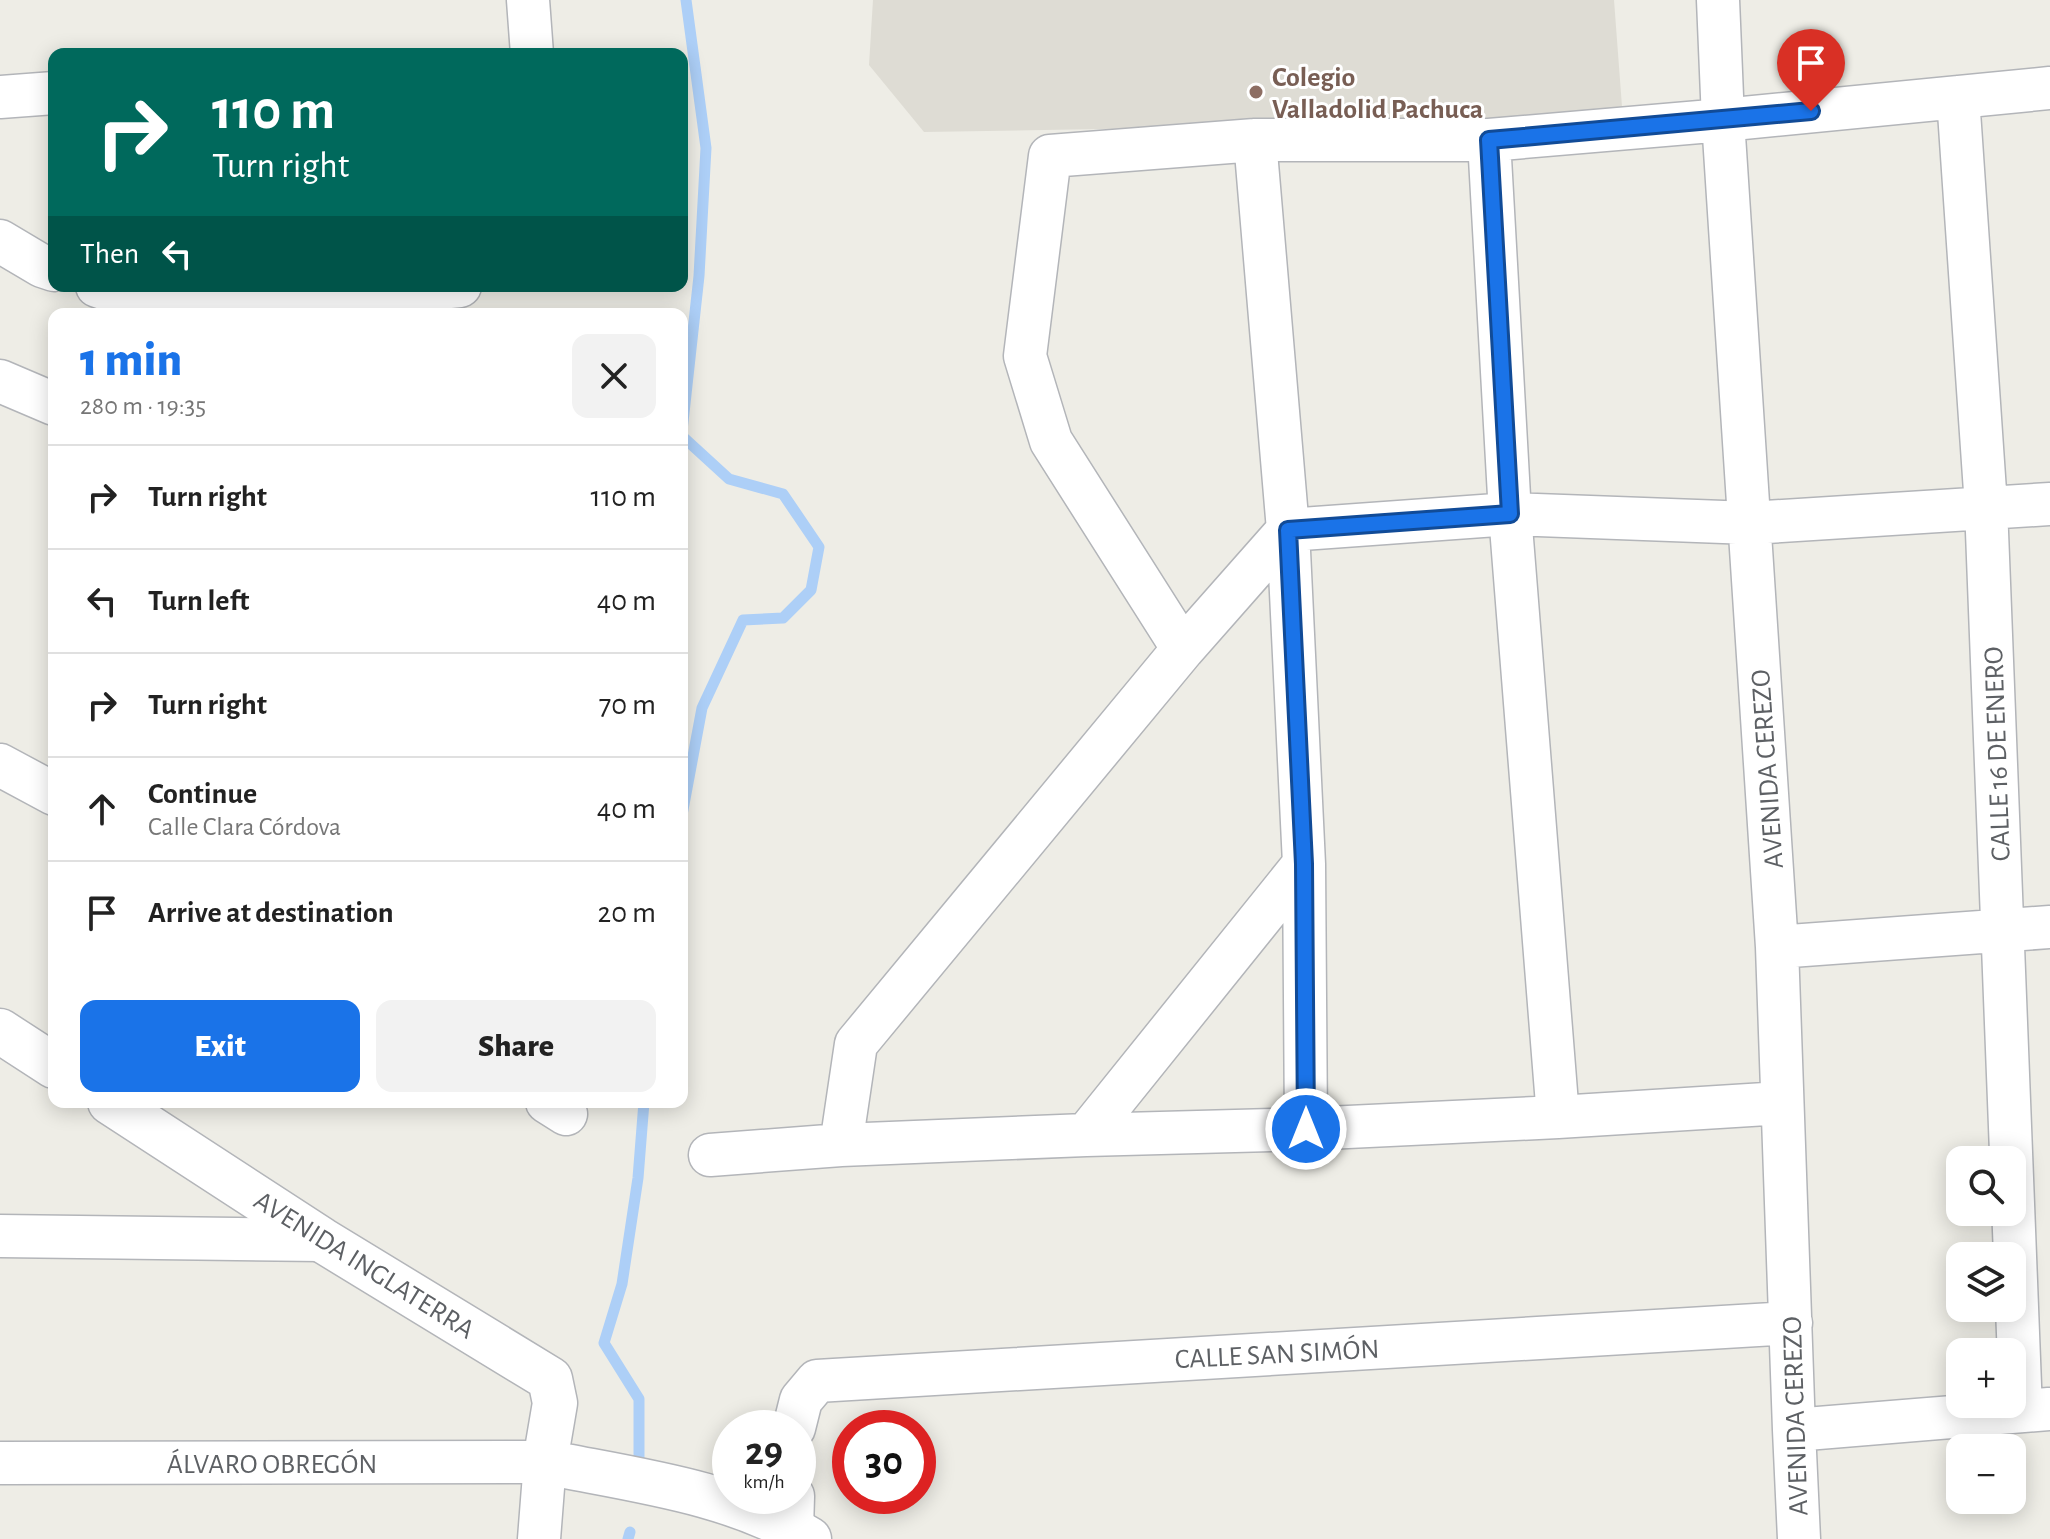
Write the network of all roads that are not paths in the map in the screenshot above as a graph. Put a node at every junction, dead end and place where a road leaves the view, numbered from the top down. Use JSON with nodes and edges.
{"nodes":[{"id":1,"x":528,"y":0,"type":"edge"},
{"id":2,"x":1718,"y":0,"type":"edge"},
{"id":3,"x":527,"y":48,"type":"edge"},
{"id":4,"x":2050,"y":88,"type":"edge"},
{"id":5,"x":48,"y":93,"type":"edge"},
{"id":6,"x":0,"y":97,"type":"edge"},
{"id":7,"x":1958,"y":97,"type":"junction"},
{"id":8,"x":1723,"y":120,"type":"junction"},
{"id":9,"x":1255,"y":140,"type":"junction"},
{"id":10,"x":1489,"y":140,"type":"junction"},
{"id":11,"x":0,"y":241,"type":"edge"},
{"id":12,"x":48,"y":268,"type":"edge"},
{"id":13,"x":113,"y":292,"type":"edge"},
{"id":14,"x":398,"y":292,"type":"edge"},
{"id":15,"x":155,"y":308,"type":"edge"},
{"id":16,"x":231,"y":308,"type":"edge"},
{"id":17,"x":0,"y":381,"type":"edge"},
{"id":18,"x":48,"y":401,"type":"edge"},
{"id":19,"x":2050,"y":504,"type":"edge"},
{"id":20,"x":1986,"y":506,"type":"junction"},
{"id":21,"x":1510,"y":514,"type":"junction"},
{"id":22,"x":1750,"y":523,"type":"junction"},
{"id":23,"x":1288,"y":530,"type":"junction"},
{"id":24,"x":1183,"y":649,"type":"junction"},
{"id":25,"x":0,"y":765,"type":"edge"},
{"id":26,"x":48,"y":791,"type":"edge"},
{"id":27,"x":1304,"y":864,"type":"junction"},
{"id":28,"x":2050,"y":927,"type":"edge"},
{"id":29,"x":2004,"y":930,"type":"junction"},
{"id":30,"x":1777,"y":947,"type":"junction"},
{"id":31,"x":0,"y":1031,"type":"edge"},
{"id":32,"x":48,"y":1062,"type":"edge"},
{"id":33,"x":1782,"y":1103,"type":"junction"},
{"id":34,"x":119,"y":1108,"type":"edge"},
{"id":35,"x":1558,"y":1117,"type":"junction"},
{"id":36,"x":1306,"y":1129,"type":"junction"},
{"id":37,"x":1086,"y":1135,"type":"junction"},
{"id":38,"x":841,"y":1145,"type":"junction"},
{"id":39,"x":710,"y":1155,"type":"dead end"},
{"id":40,"x":0,"y":1236,"type":"edge"},
{"id":41,"x":322,"y":1240,"type":"junction"},
{"id":42,"x":1791,"y":1323,"type":"junction"},
{"id":43,"x":798,"y":1410,"type":"edge"},
{"id":44,"x":2036,"y":1410,"type":"edge"},
{"id":45,"x":1794,"y":1430,"type":"junction"},
{"id":46,"x":545,"y":1462,"type":"junction"},
{"id":47,"x":0,"y":1463,"type":"edge"},
{"id":48,"x":798,"y":1521,"type":"edge"},
{"id":49,"x":539,"y":1539,"type":"edge"},
{"id":50,"x":1799,"y":1539,"type":"edge"}],
"edges":[{"from":1,"to":3,"type":"street"},
{"from":2,"to":8,"type":"street","name":"AVENIDA CEREZO"},
{"from":4,"to":7,"type":"street"},
{"from":5,"to":6,"type":"street"},
{"from":7,"to":8,"type":"street"},
{"from":7,"to":20,"type":"street","name":"CALLE 16 DE ENERO"},
{"from":8,"to":10,"type":"street"},
{"from":8,"to":22,"type":"street","name":"AVENIDA CEREZO"},
{"from":9,"to":10,"type":"street"},
{"from":9,"to":23,"type":"street"},
{"from":9,"to":24,"type":"street"},
{"from":10,"to":21,"type":"street"},
{"from":11,"to":12,"type":"street"},
{"from":13,"to":15,"type":"street"},
{"from":14,"to":16,"type":"street"},
{"from":17,"to":18,"type":"street"},
{"from":19,"to":20,"type":"street"},
{"from":20,"to":22,"type":"street"},
{"from":20,"to":29,"type":"street","name":"CALLE 16 DE ENERO"},
{"from":21,"to":22,"type":"street"},
{"from":21,"to":23,"type":"street"},
{"from":21,"to":35,"type":"street"},
{"from":22,"to":30,"type":"street","name":"AVENIDA CEREZO"},
{"from":23,"to":24,"type":"street"},
{"from":23,"to":27,"type":"street"},
{"from":24,"to":38,"type":"street"},
{"from":25,"to":26,"type":"street"},
{"from":27,"to":36,"type":"street"},
{"from":27,"to":37,"type":"street"},
{"from":28,"to":29,"type":"street"},
{"from":29,"to":30,"type":"street"},
{"from":29,"to":44,"type":"street","name":"CALLE 16 DE ENERO"},
{"from":30,"to":33,"type":"street","name":"AVENIDA CEREZO"},
{"from":31,"to":32,"type":"street"},
{"from":33,"to":35,"type":"street"},
{"from":33,"to":42,"type":"street","name":"AVENIDA CEREZO"},
{"from":34,"to":41,"type":"street","name":"AVENIDA INGLATERRA"},
{"from":35,"to":36,"type":"street"},
{"from":36,"to":37,"type":"street"},
{"from":37,"to":38,"type":"street"},
{"from":38,"to":39,"type":"street"},
{"from":40,"to":41,"type":"street"},
{"from":41,"to":46,"type":"street","name":"AVENIDA INGLATERRA"},
{"from":42,"to":43,"type":"street","name":"CALLE SAN SIMÓN"},
{"from":42,"to":45,"type":"street","name":"AVENIDA CEREZO"},
{"from":44,"to":45,"type":"street"},
{"from":45,"to":50,"type":"street","name":"AVENIDA CEREZO"},
{"from":46,"to":47,"type":"street","name":"ÁLVARO OBREGÓN"},
{"from":46,"to":48,"type":"street"},
{"from":46,"to":49,"type":"street"}]}
